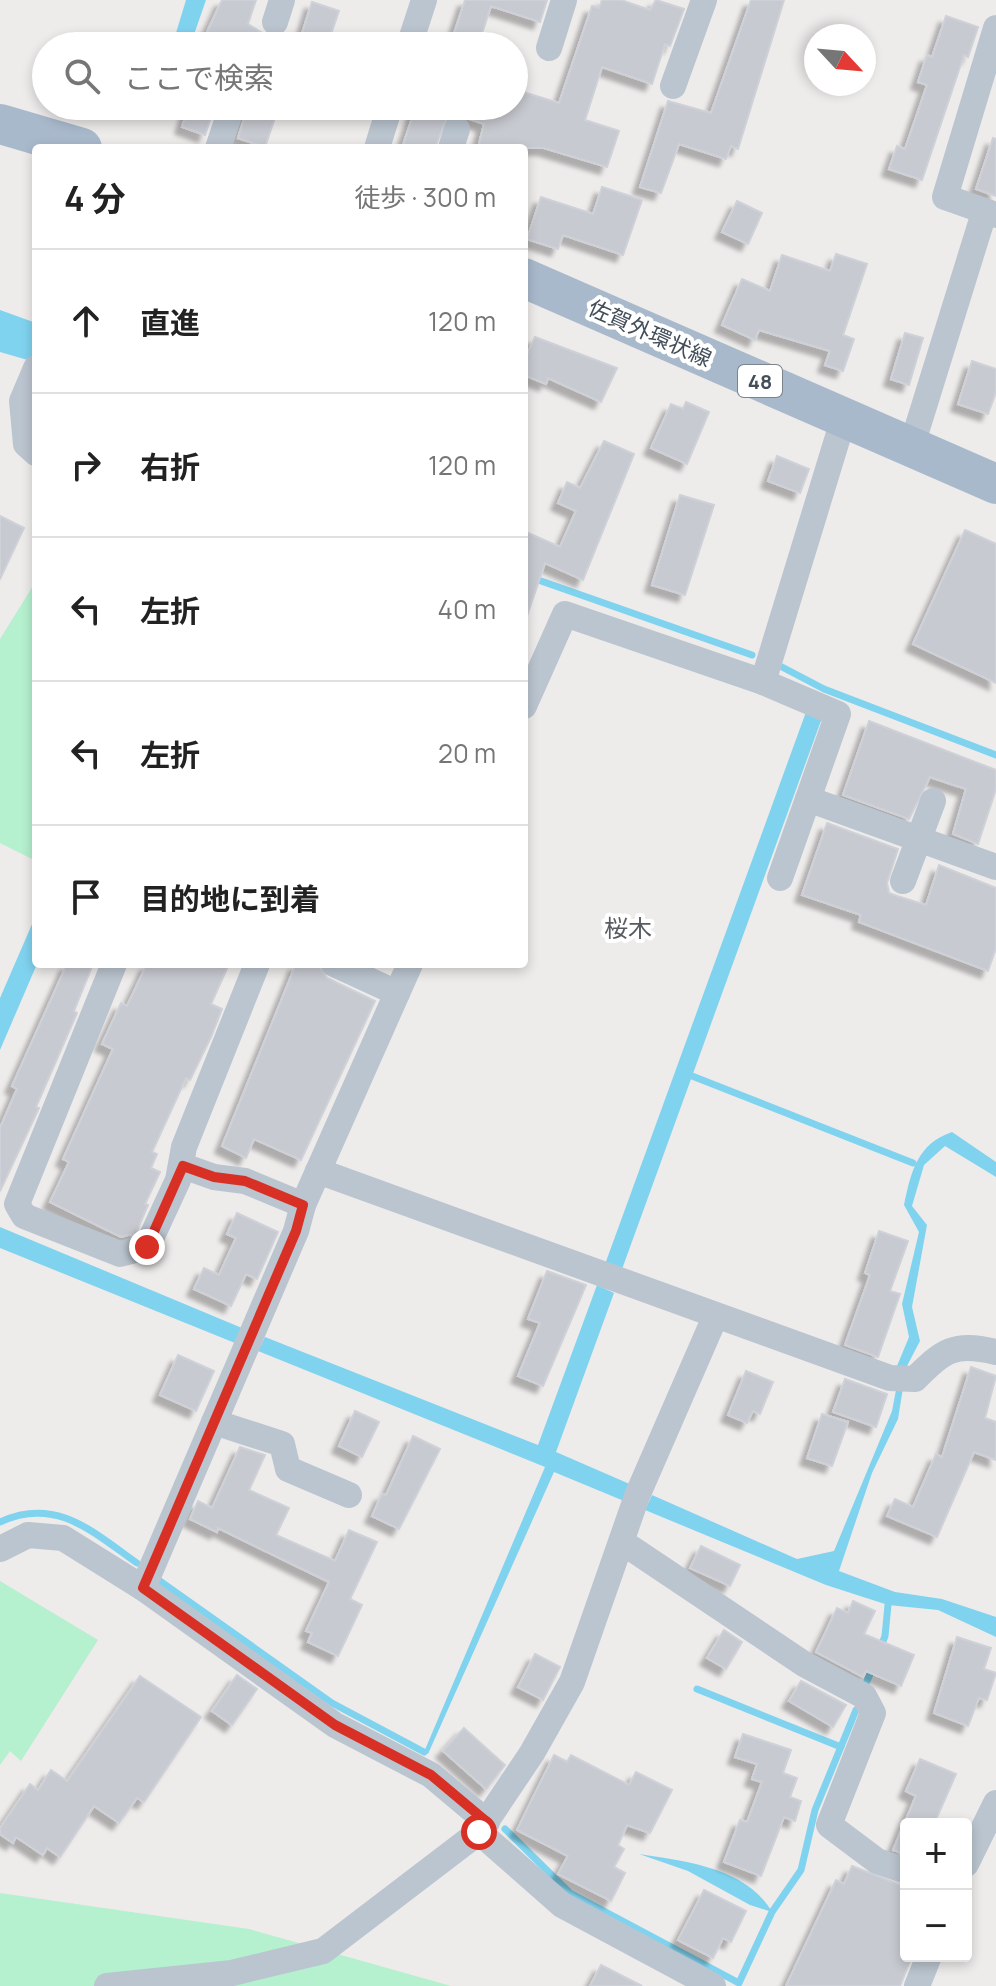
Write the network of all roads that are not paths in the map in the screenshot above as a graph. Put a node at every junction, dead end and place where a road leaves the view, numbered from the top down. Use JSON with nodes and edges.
{"nodes":[{"id":1,"x":424,"y":0,"type":"edge"},
{"id":2,"x":564,"y":0,"type":"edge"},
{"id":3,"x":702,"y":0,"type":"edge"},
{"id":4,"x":996,"y":28,"type":"edge"},
{"id":5,"x":414,"y":32,"type":"edge"},
{"id":6,"x":549,"y":48,"type":"dead end"},
{"id":7,"x":673,"y":86,"type":"dead end"},
{"id":8,"x":227,"y":120,"type":"edge"},
{"id":9,"x":386,"y":120,"type":"edge"},
{"id":10,"x":0,"y":124,"type":"edge"},
{"id":11,"x":68,"y":144,"type":"edge"},
{"id":12,"x":219,"y":144,"type":"edge"},
{"id":13,"x":378,"y":144,"type":"edge"},
{"id":14,"x":990,"y":214,"type":"edge"},
{"id":15,"x":528,"y":280,"type":"edge"},
{"id":16,"x":32,"y":377,"type":"edge"},
{"id":17,"x":844,"y":417,"type":"junction"},
{"id":18,"x":912,"y":445,"type":"junction"},
{"id":19,"x":32,"y":449,"type":"edge"},
{"id":20,"x":996,"y":484,"type":"edge"},
{"id":21,"x":534,"y":655,"type":"edge"},
{"id":22,"x":763,"y":682,"type":"junction"},
{"id":23,"x":528,"y":686,"type":"edge"},
{"id":24,"x":808,"y":799,"type":"junction"},
{"id":25,"x":933,"y":801,"type":"dead end"},
{"id":26,"x":919,"y":839,"type":"junction"},
{"id":27,"x":996,"y":867,"type":"edge"},
{"id":28,"x":780,"y":878,"type":"dead end"},
{"id":29,"x":903,"y":881,"type":"dead end"},
{"id":30,"x":112,"y":968,"type":"edge"},
{"id":31,"x":255,"y":968,"type":"edge"},
{"id":32,"x":343,"y":968,"type":"edge"},
{"id":33,"x":408,"y":968,"type":"edge"},
{"id":34,"x":397,"y":993,"type":"junction"},
{"id":35,"x":183,"y":1166,"type":"junction"},
{"id":36,"x":318,"y":1171,"type":"junction"},
{"id":37,"x":303,"y":1205,"type":"junction"},
{"id":38,"x":715,"y":1317,"type":"junction"},
{"id":39,"x":996,"y":1352,"type":"edge"},
{"id":40,"x":214,"y":1422,"type":"junction"},
{"id":41,"x":349,"y":1495,"type":"dead end"},
{"id":42,"x":622,"y":1542,"type":"junction"},
{"id":43,"x":0,"y":1549,"type":"edge"},
{"id":44,"x":143,"y":1588,"type":"junction"},
{"id":45,"x":996,"y":1803,"type":"edge"},
{"id":46,"x":483,"y":1827,"type":"junction"},
{"id":47,"x":972,"y":1852,"type":"edge"},
{"id":48,"x":900,"y":1869,"type":"edge"},
{"id":49,"x":927,"y":1962,"type":"edge"},
{"id":50,"x":107,"y":1986,"type":"edge"},
{"id":51,"x":713,"y":1986,"type":"edge"},
{"id":52,"x":917,"y":1986,"type":"edge"}],
"edges":[{"from":1,"to":5,"type":"street"},
{"from":2,"to":6,"type":"street"},
{"from":3,"to":7,"type":"street"},
{"from":4,"to":14,"type":"street"},
{"from":8,"to":12,"type":"street"},
{"from":9,"to":13,"type":"street"},
{"from":10,"to":11,"type":"main road"},
{"from":14,"to":18,"type":"street"},
{"from":15,"to":17,"type":"main road","name":"佐賀外環状線","number":"48"},
{"from":16,"to":19,"type":"street"},
{"from":17,"to":18,"type":"main road","name":"佐賀外環状線","number":"48"},
{"from":17,"to":22,"type":"street"},
{"from":18,"to":20,"type":"main road","name":"佐賀外環状線","number":"48"},
{"from":21,"to":22,"type":"street"},
{"from":21,"to":23,"type":"street"},
{"from":22,"to":24,"type":"street"},
{"from":24,"to":26,"type":"street"},
{"from":24,"to":28,"type":"street"},
{"from":25,"to":26,"type":"street"},
{"from":26,"to":27,"type":"street"},
{"from":26,"to":29,"type":"street"},
{"from":30,"to":35,"type":"street"},
{"from":31,"to":35,"type":"street"},
{"from":32,"to":34,"type":"street"},
{"from":33,"to":34,"type":"street"},
{"from":34,"to":36,"type":"street"},
{"from":35,"to":37,"type":"street"},
{"from":36,"to":37,"type":"street"},
{"from":36,"to":38,"type":"street"},
{"from":37,"to":40,"type":"street"},
{"from":38,"to":39,"type":"street"},
{"from":38,"to":42,"type":"street"},
{"from":40,"to":41,"type":"street"},
{"from":40,"to":44,"type":"street"},
{"from":42,"to":46,"type":"street"},
{"from":42,"to":48,"type":"street"},
{"from":43,"to":44,"type":"street"},
{"from":44,"to":46,"type":"street"},
{"from":45,"to":47,"type":"street"},
{"from":46,"to":50,"type":"street"},
{"from":46,"to":51,"type":"street"},
{"from":49,"to":52,"type":"street"}]}
